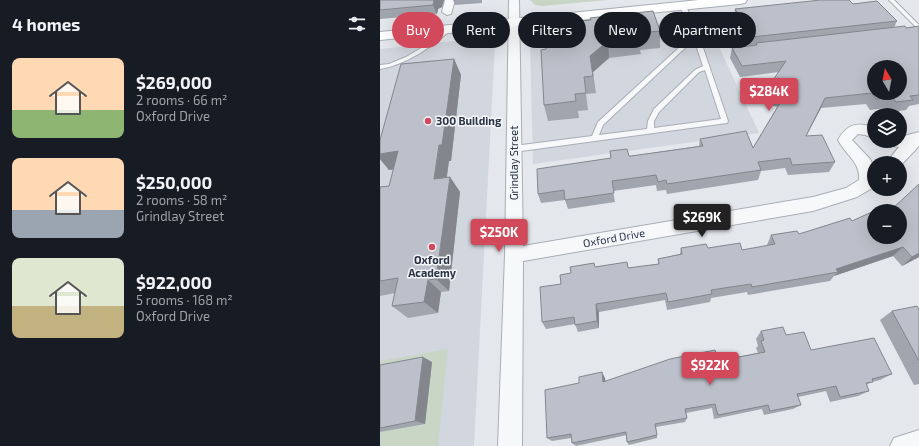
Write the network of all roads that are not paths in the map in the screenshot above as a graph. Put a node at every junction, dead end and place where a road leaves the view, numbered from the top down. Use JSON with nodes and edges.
{"nodes":[{"id":1,"x":450,"y":0,"type":"edge"},
{"id":2,"x":514,"y":0,"type":"edge"},
{"id":3,"x":740,"y":0,"type":"edge"},
{"id":4,"x":891,"y":0,"type":"edge"},
{"id":5,"x":683,"y":6,"type":"junction"},
{"id":6,"x":447,"y":12,"type":"dead end"},
{"id":7,"x":685,"y":12,"type":"edge"},
{"id":8,"x":514,"y":22,"type":"junction"},
{"id":9,"x":919,"y":28,"type":"edge"},
{"id":10,"x":449,"y":29,"type":"junction"},
{"id":11,"x":919,"y":31,"type":"edge"},
{"id":12,"x":912,"y":32,"type":"edge"},
{"id":13,"x":380,"y":36,"type":"edge"},
{"id":14,"x":682,"y":48,"type":"edge"},
{"id":15,"x":700,"y":48,"type":"edge"},
{"id":16,"x":380,"y":66,"type":"edge"},
{"id":17,"x":707,"y":67,"type":"junction"},
{"id":18,"x":650,"y":131,"type":"junction"},
{"id":19,"x":867,"y":131,"type":"edge"},
{"id":20,"x":595,"y":138,"type":"junction"},
{"id":21,"x":919,"y":138,"type":"edge"},
{"id":22,"x":907,"y":140,"type":"edge"},
{"id":23,"x":514,"y":149,"type":"junction"},
{"id":24,"x":901,"y":156,"type":"edge"},
{"id":25,"x":867,"y":168,"type":"edge"},
{"id":26,"x":867,"y":183,"type":"edge"},
{"id":27,"x":514,"y":255,"type":"junction"},
{"id":28,"x":919,"y":442,"type":"edge"},
{"id":29,"x":510,"y":446,"type":"edge"},
{"id":30,"x":902,"y":446,"type":"edge"}],
"edges":[{"from":1,"to":6,"type":"street"},
{"from":2,"to":8,"type":"street","name":"Grindlay Street"},
{"from":3,"to":5,"type":"main road"},
{"from":4,"to":9,"type":"lane"},
{"from":5,"to":7,"type":"lane"},
{"from":5,"to":8,"type":"main road"},
{"from":8,"to":10,"type":"main road"},
{"from":8,"to":23,"type":"street","name":"Grindlay Street"},
{"from":10,"to":13,"type":"main road"},
{"from":10,"to":16,"type":"lane"},
{"from":11,"to":12,"type":"lane"},
{"from":14,"to":20,"type":"lane"},
{"from":15,"to":17,"type":"lane"},
{"from":17,"to":18,"type":"lane"},
{"from":17,"to":18,"type":"lane"},
{"from":18,"to":20,"type":"lane"},
{"from":19,"to":25,"type":"street"},
{"from":20,"to":23,"type":"lane"},
{"from":21,"to":22,"type":"street"},
{"from":21,"to":24,"type":"street"},
{"from":23,"to":27,"type":"street","name":"Grindlay Street"},
{"from":26,"to":27,"type":"street","name":"Oxford Drive"},
{"from":27,"to":29,"type":"street","name":"Grindlay Street"},
{"from":28,"to":30,"type":"street"}]}
